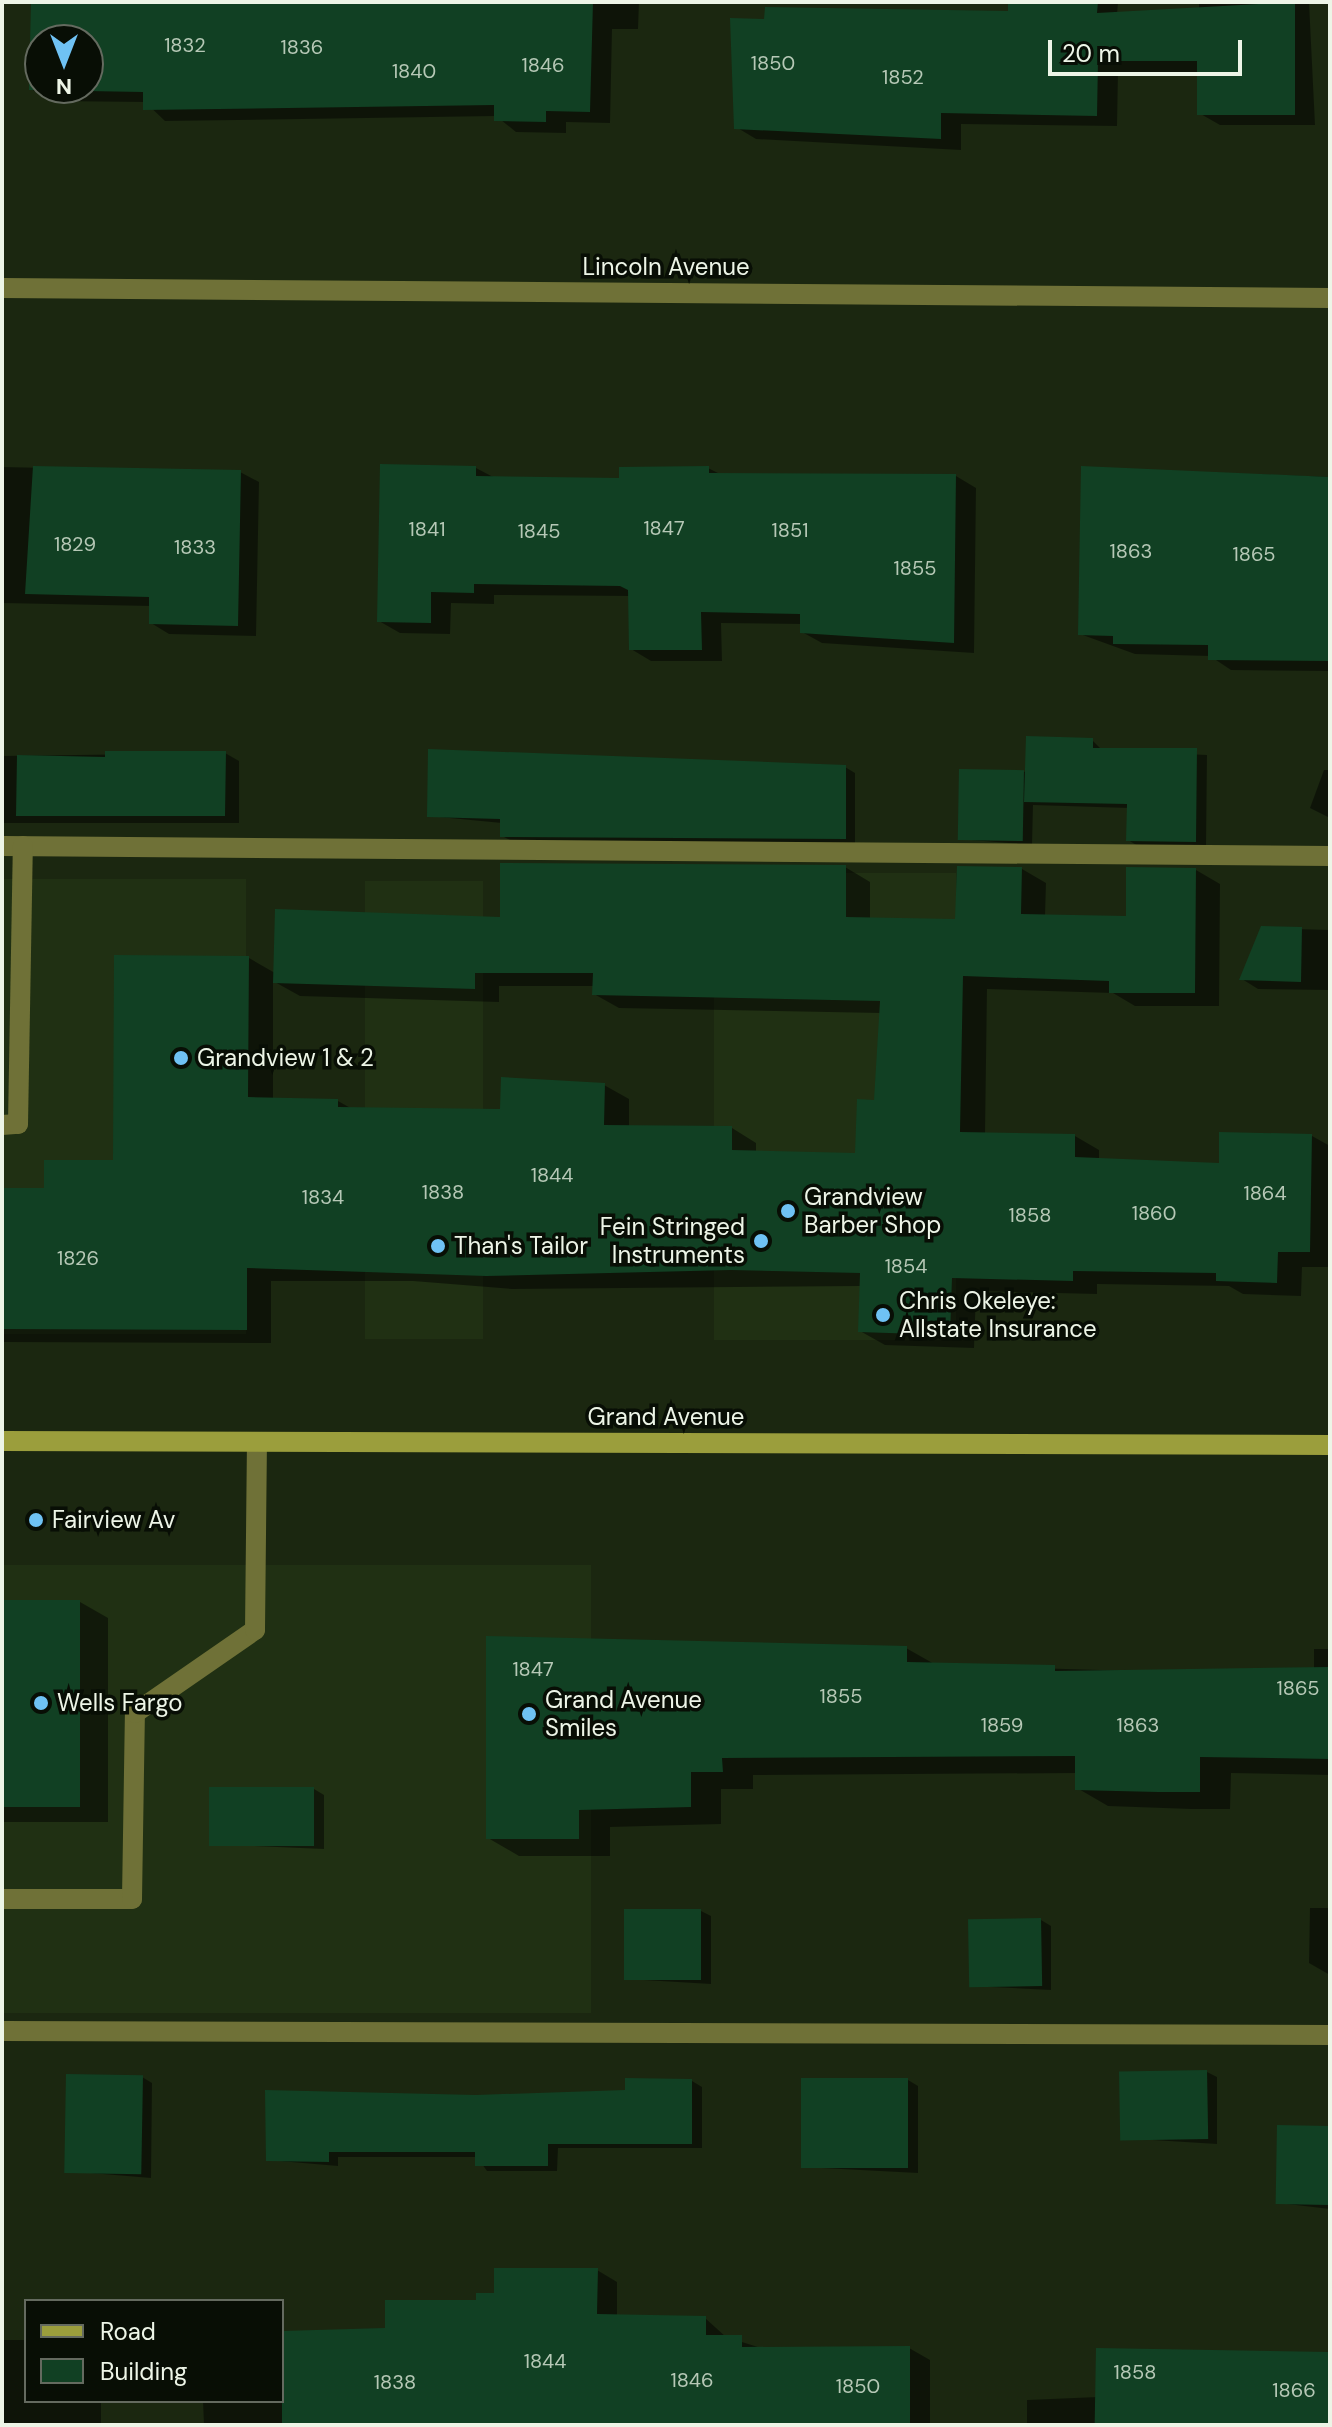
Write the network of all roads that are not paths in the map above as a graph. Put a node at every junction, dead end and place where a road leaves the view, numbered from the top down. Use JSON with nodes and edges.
{"nodes":[{"id":1,"x":2,"y":288,"type":"edge"},
{"id":2,"x":1330,"y":298,"type":"edge"},
{"id":3,"x":12,"y":846,"type":"edge"},
{"id":4,"x":1330,"y":856,"type":"edge"},
{"id":5,"x":2,"y":1125,"type":"edge"},
{"id":6,"x":2,"y":1441,"type":"edge"},
{"id":7,"x":257,"y":1442,"type":"junction"},
{"id":8,"x":1330,"y":1445,"type":"edge"},
{"id":9,"x":2,"y":1899,"type":"edge"},
{"id":10,"x":2,"y":2031,"type":"edge"},
{"id":11,"x":1330,"y":2035,"type":"edge"}],
"edges":[{"from":1,"to":2,"type":"street","name":"Lincoln Avenue"},
{"from":3,"to":4,"type":"street"},
{"from":3,"to":5,"type":"street"},
{"from":6,"to":7,"type":"main road","name":"Grand Avenue"},
{"from":7,"to":8,"type":"main road","name":"Grand Avenue"},
{"from":7,"to":9,"type":"street"},
{"from":10,"to":11,"type":"street"}]}
